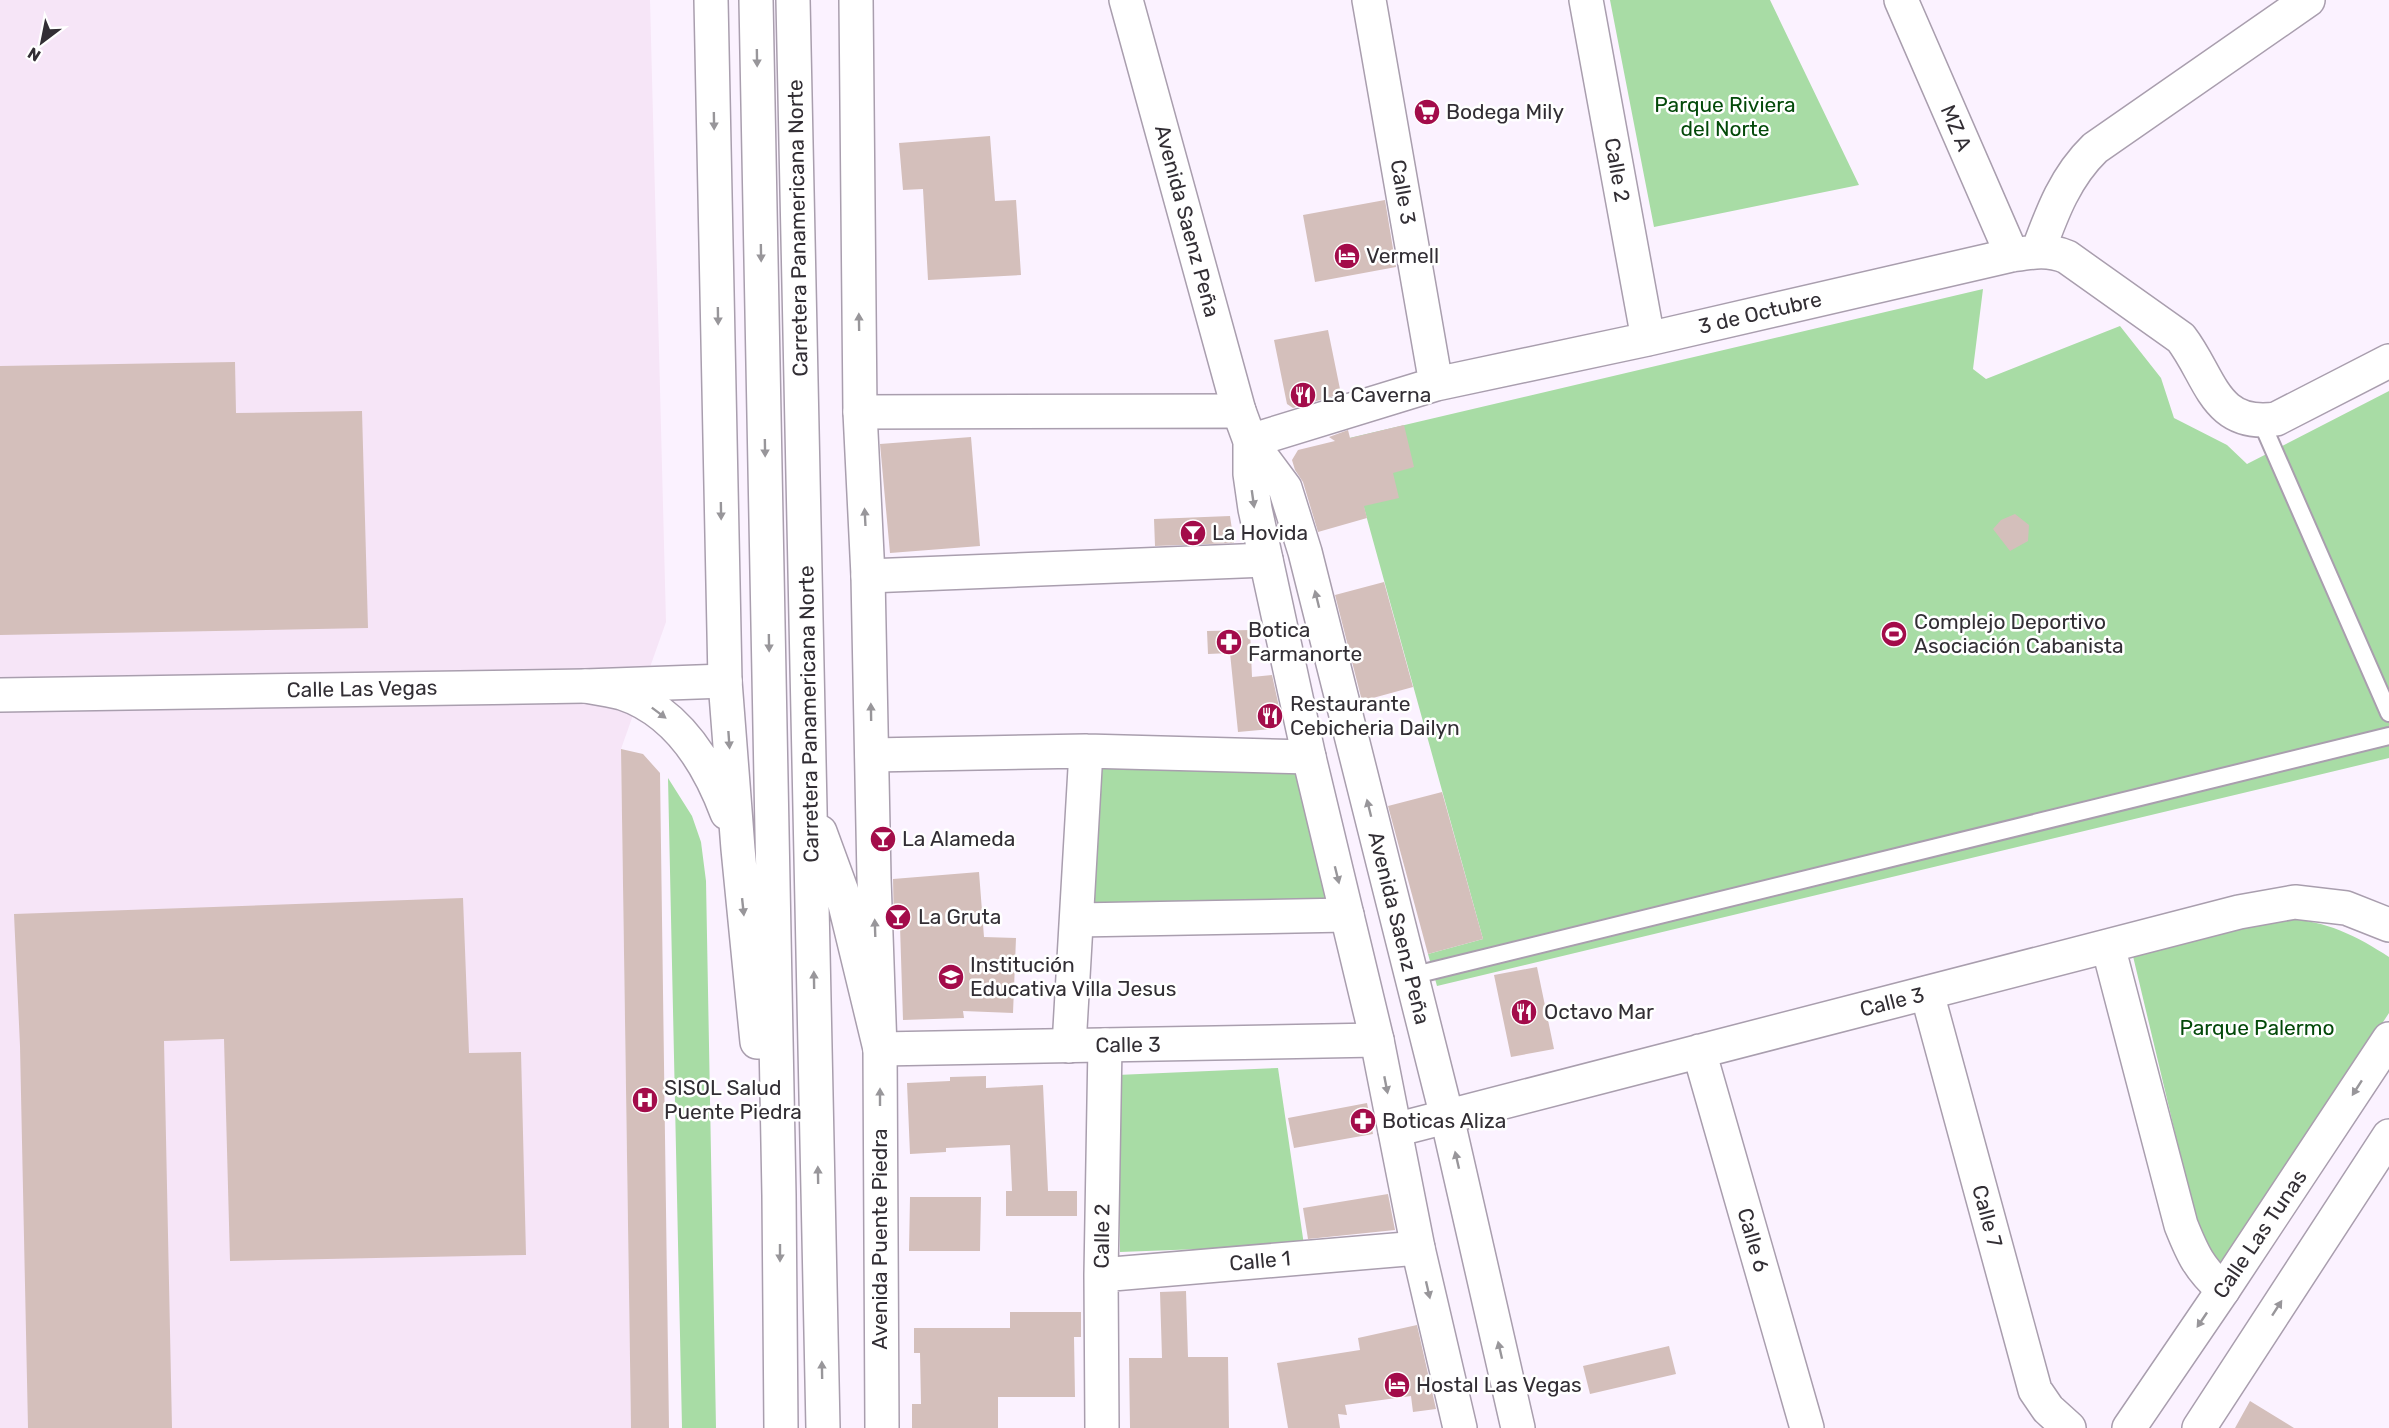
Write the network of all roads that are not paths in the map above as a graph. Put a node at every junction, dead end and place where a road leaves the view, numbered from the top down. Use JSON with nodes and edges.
{"nodes":[{"id":1,"x":711,"y":0,"type":"edge"},
{"id":2,"x":756,"y":0,"type":"edge"},
{"id":3,"x":793,"y":0,"type":"edge"},
{"id":4,"x":856,"y":0,"type":"edge"},
{"id":5,"x":1126,"y":0,"type":"edge"},
{"id":6,"x":1369,"y":0,"type":"edge"},
{"id":7,"x":1586,"y":0,"type":"edge"},
{"id":8,"x":1901,"y":0,"type":"edge"},
{"id":9,"x":2308,"y":0,"type":"edge"},
{"id":10,"x":2025,"y":253,"type":"junction"},
{"id":11,"x":1648,"y":339,"type":"junction"},
{"id":12,"x":2389,"y":361,"type":"edge"},
{"id":13,"x":1436,"y":384,"type":"junction"},
{"id":14,"x":860,"y":412,"type":"junction"},
{"id":15,"x":2261,"y":421,"type":"junction"},
{"id":16,"x":1244,"y":426,"type":"junction"},
{"id":17,"x":1266,"y":560,"type":"junction"},
{"id":18,"x":868,"y":576,"type":"junction"},
{"id":19,"x":725,"y":681,"type":"junction"},
{"id":20,"x":585,"y":686,"type":"junction"},
{"id":21,"x":0,"y":695,"type":"edge"},
{"id":22,"x":2389,"y":713,"type":"edge"},
{"id":23,"x":2389,"y":736,"type":"edge"},
{"id":24,"x":1086,"y":751,"type":"junction"},
{"id":25,"x":872,"y":755,"type":"junction"},
{"id":26,"x":1309,"y":757,"type":"junction"},
{"id":27,"x":811,"y":808,"type":"junction"},
{"id":28,"x":738,"y":849,"type":"junction"},
{"id":29,"x":1347,"y":915,"type":"junction"},
{"id":30,"x":1077,"y":920,"type":"junction"},
{"id":31,"x":2389,"y":925,"type":"edge"},
{"id":32,"x":2108,"y":946,"type":"junction"},
{"id":33,"x":1411,"y":976,"type":"junction"},
{"id":34,"x":1927,"y":993,"type":"junction"},
{"id":35,"x":2389,"y":1039,"type":"edge"},
{"id":36,"x":1377,"y":1040,"type":"junction"},
{"id":37,"x":1105,"y":1045,"type":"junction"},
{"id":38,"x":1069,"y":1046,"type":"junction"},
{"id":39,"x":880,"y":1049,"type":"junction"},
{"id":40,"x":1699,"y":1051,"type":"junction"},
{"id":41,"x":1447,"y":1117,"type":"junction"},
{"id":42,"x":1395,"y":1130,"type":"junction"},
{"id":43,"x":2389,"y":1136,"type":"edge"},
{"id":44,"x":779,"y":1195,"type":"junction"},
{"id":45,"x":1419,"y":1248,"type":"junction"},
{"id":46,"x":1101,"y":1275,"type":"junction"},
{"id":47,"x":2223,"y":1290,"type":"junction"},
{"id":48,"x":781,"y":1428,"type":"edge"},
{"id":49,"x":823,"y":1428,"type":"edge"},
{"id":50,"x":882,"y":1428,"type":"edge"},
{"id":51,"x":1102,"y":1428,"type":"edge"},
{"id":52,"x":1460,"y":1428,"type":"edge"},
{"id":53,"x":1518,"y":1428,"type":"edge"},
{"id":54,"x":1807,"y":1428,"type":"edge"},
{"id":55,"x":2069,"y":1428,"type":"edge"},
{"id":56,"x":2129,"y":1428,"type":"edge"},
{"id":57,"x":2199,"y":1428,"type":"edge"}],
"edges":[{"from":1,"to":19,"type":"main road","one_way":true},
{"from":2,"to":44,"type":"main road","name":"Carretera Panamericana Norte","one_way":true},
{"from":3,"to":27,"type":"main road","name":"Carretera Panamericana Norte"},
{"from":14,"to":4,"type":"main road","one_way":true},
{"from":5,"to":16,"type":"main road","name":"Avenida Saenz Peña"},
{"from":6,"to":13,"type":"main road","name":"Calle 3"},
{"from":7,"to":11,"type":"main road","name":"Calle 2"},
{"from":8,"to":10,"type":"main road","name":"MZ A"},
{"from":9,"to":10,"type":"main road"},
{"from":10,"to":11,"type":"main road","name":"3 de Octubre"},
{"from":10,"to":15,"type":"main road","name":"3 de Octubre"},
{"from":11,"to":13,"type":"main road","name":"3 de Octubre"},
{"from":12,"to":15,"type":"main road"},
{"from":13,"to":16,"type":"main road","name":"3 de Octubre"},
{"from":14,"to":16,"type":"main road","name":"3 de Octubre"},
{"from":18,"to":14,"type":"main road","one_way":true},
{"from":15,"to":22,"type":"lane"},
{"from":16,"to":17,"type":"main road","name":"Avenida Saenz Peña","one_way":true},
{"from":33,"to":16,"type":"main road","name":"Avenida Saenz Peña","one_way":true},
{"from":17,"to":18,"type":"main road"},
{"from":17,"to":26,"type":"main road","name":"Avenida Saenz Peña"},
{"from":25,"to":18,"type":"main road","one_way":true},
{"from":19,"to":20,"type":"main road","name":"Calle Las Vegas"},
{"from":19,"to":28,"type":"main road","one_way":true},
{"from":20,"to":21,"type":"main road","name":"Calle Las Vegas"},
{"from":20,"to":28,"type":"main road","one_way":true},
{"from":23,"to":33,"type":"lane"},
{"from":24,"to":25,"type":"main road"},
{"from":24,"to":26,"type":"main road"},
{"from":24,"to":30,"type":"main road"},
{"from":39,"to":25,"type":"main road","one_way":true},
{"from":26,"to":29,"type":"main road","name":"Avenida Saenz Peña","one_way":true},
{"from":27,"to":39,"type":"main road"},
{"from":49,"to":27,"type":"main road","name":"Carretera Panamericana Norte","one_way":true},
{"from":28,"to":44,"type":"main road","one_way":true},
{"from":29,"to":30,"type":"main road"},
{"from":29,"to":36,"type":"main road","name":"Avenida Saenz Peña"},
{"from":30,"to":38,"type":"main road"},
{"from":31,"to":32,"type":"main road","name":"Calle 3"},
{"from":32,"to":34,"type":"main road","name":"Calle 3"},
{"from":32,"to":47,"type":"main road"},
{"from":33,"to":41,"type":"main road","name":"Avenida Saenz Peña"},
{"from":34,"to":40,"type":"main road","name":"Calle 3"},
{"from":34,"to":55,"type":"main road","name":"Calle 7"},
{"from":35,"to":47,"type":"main road","name":"Calle Las Tunas","one_way":true},
{"from":36,"to":37,"type":"main road","name":"Calle 3"},
{"from":36,"to":42,"type":"main road","name":"Avenida Saenz Peña","one_way":true},
{"from":37,"to":38,"type":"main road","name":"Calle 3"},
{"from":37,"to":46,"type":"main road","name":"Calle 2"},
{"from":38,"to":39,"type":"main road","name":"Calle 3"},
{"from":50,"to":39,"type":"main road","name":"Avenida Puente Piedra","one_way":true},
{"from":40,"to":41,"type":"main road","name":"Calle 3"},
{"from":40,"to":54,"type":"main road","name":"Calle 6"},
{"from":41,"to":42,"type":"main road","name":"Calle 3"},
{"from":53,"to":41,"type":"main road","name":"Avenida Saenz Peña","one_way":true},
{"from":42,"to":45,"type":"main road","name":"Avenida Saenz Peña"},
{"from":57,"to":43,"type":"main road","one_way":true},
{"from":44,"to":48,"type":"main road","name":"Carretera Panamericana Norte","one_way":true},
{"from":45,"to":46,"type":"main road","name":"Calle 1"},
{"from":45,"to":52,"type":"main road","name":"Avenida Saenz Peña","one_way":true},
{"from":46,"to":51,"type":"main road","name":"Calle 2"},
{"from":47,"to":56,"type":"main road","name":"Calle Las Tunas","one_way":true}]}
